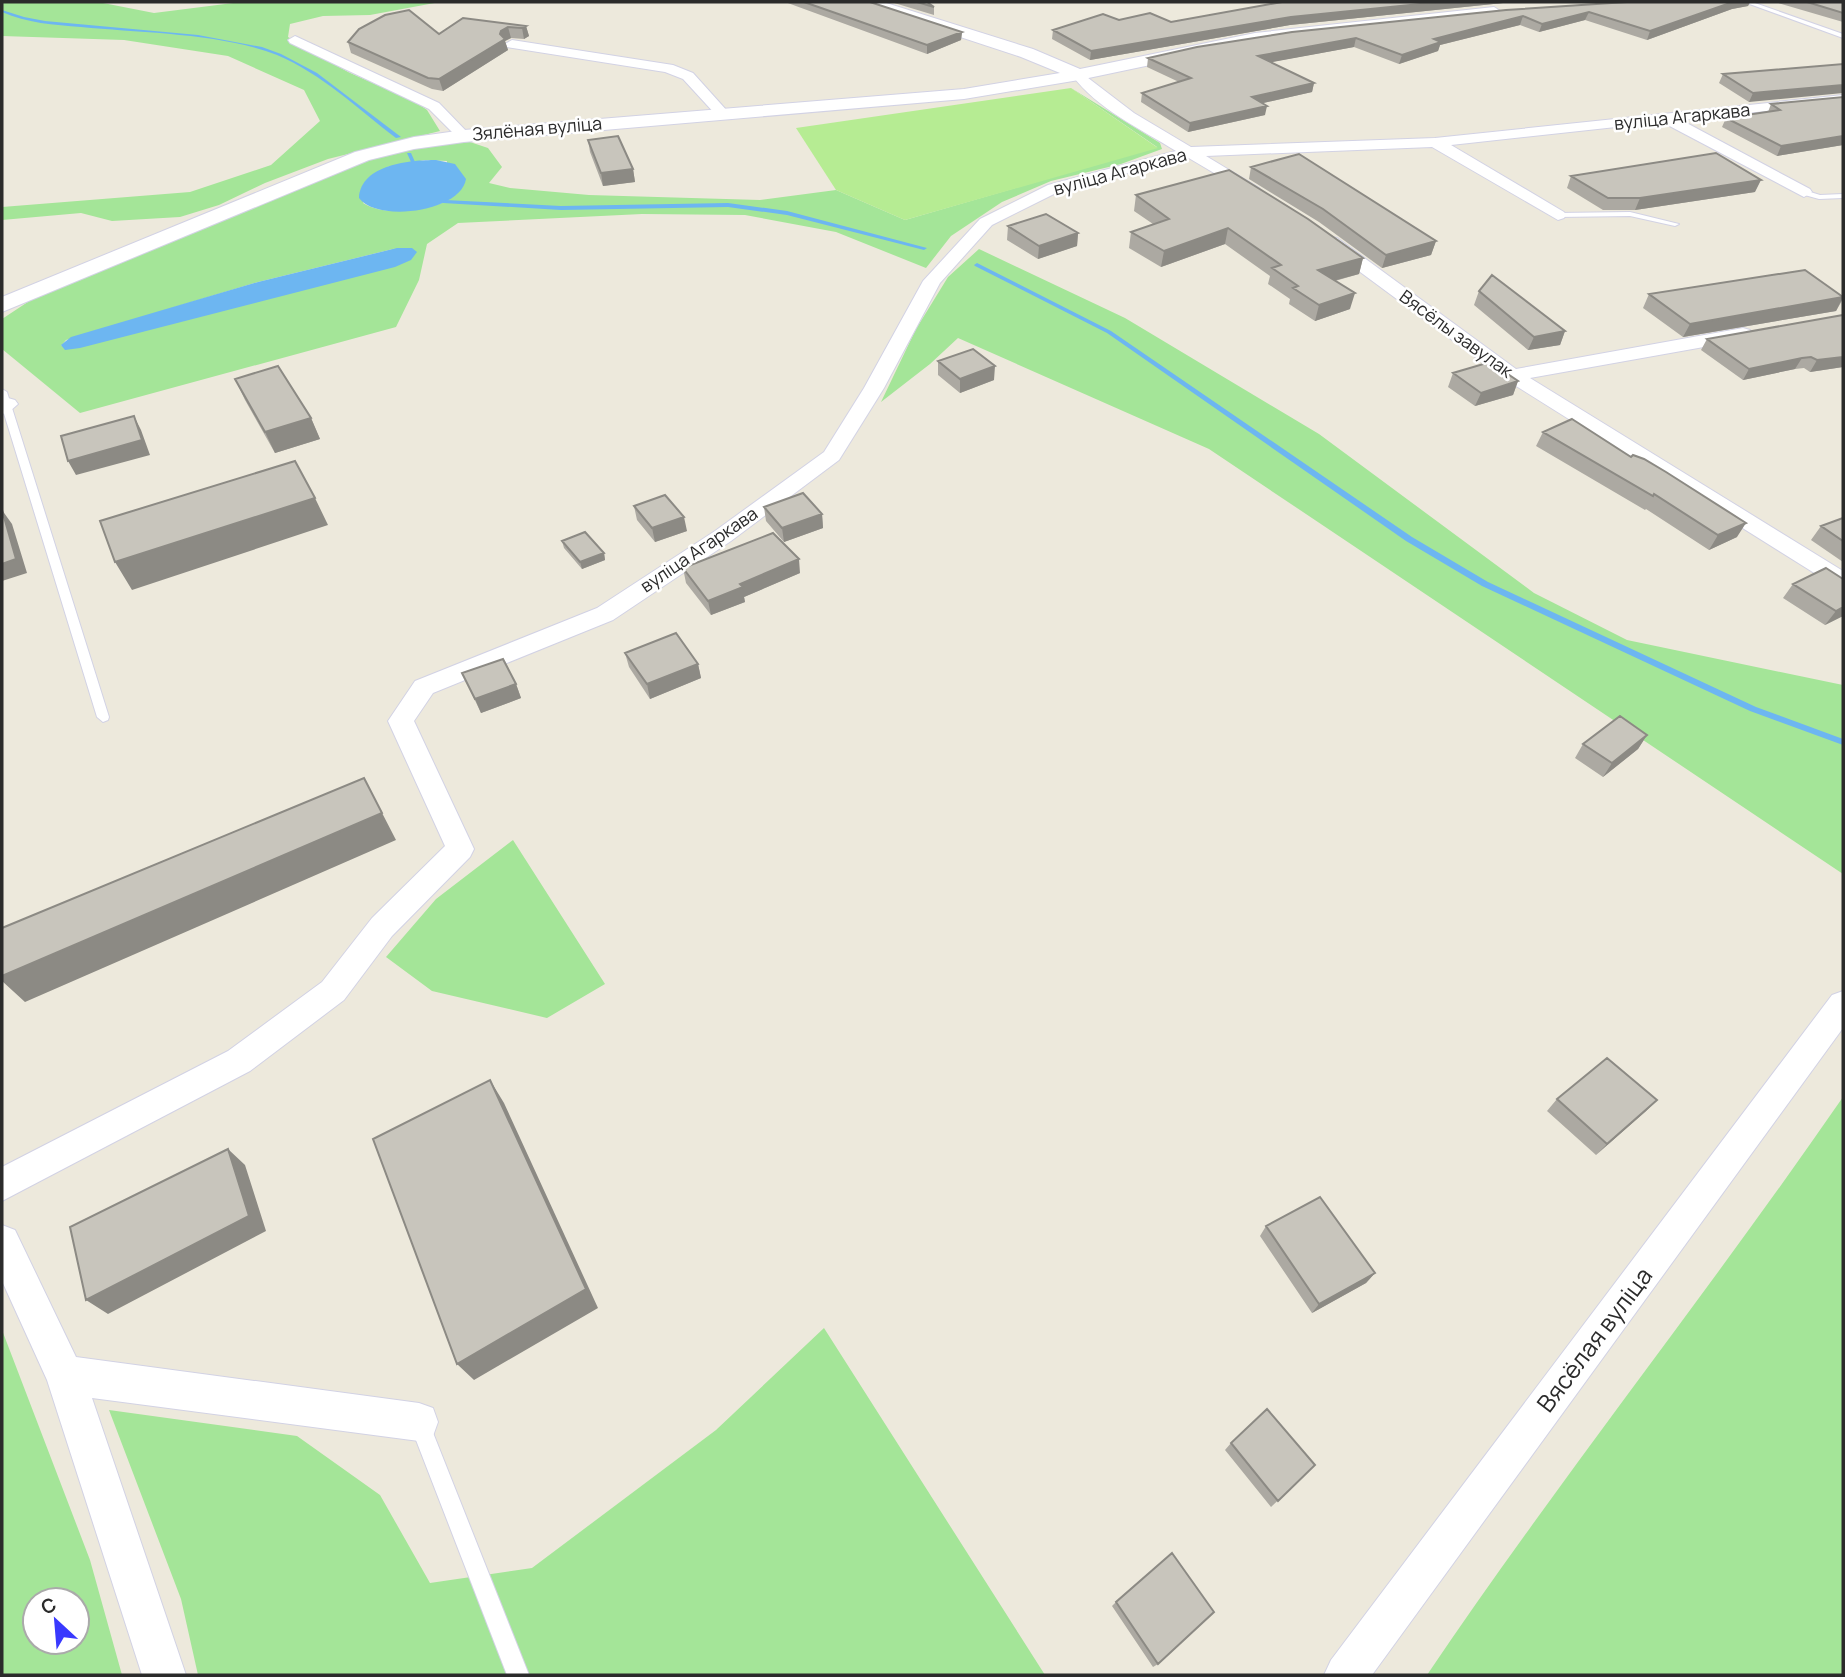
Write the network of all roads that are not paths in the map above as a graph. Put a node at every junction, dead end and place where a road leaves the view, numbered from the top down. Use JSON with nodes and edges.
{"nodes":[{"id":1,"x":868,"y":2,"type":"edge"},
{"id":2,"x":1746,"y":2,"type":"edge"},
{"id":3,"x":1514,"y":10,"type":"edge"},
{"id":4,"x":1843,"y":36,"type":"edge"},
{"id":5,"x":295,"y":40,"type":"dead end"},
{"id":6,"x":512,"y":44,"type":"edge"},
{"id":7,"x":1079,"y":75,"type":"junction"},
{"id":8,"x":1843,"y":99,"type":"edge"},
{"id":9,"x":722,"y":113,"type":"junction"},
{"id":10,"x":1667,"y":119,"type":"junction"},
{"id":11,"x":464,"y":136,"type":"junction"},
{"id":12,"x":1435,"y":142,"type":"junction"},
{"id":13,"x":1189,"y":152,"type":"junction"},
{"id":14,"x":1804,"y":192,"type":"joint"},
{"id":15,"x":1843,"y":196,"type":"edge"},
{"id":16,"x":1267,"y":201,"type":"edge"},
{"id":17,"x":1558,"y":215,"type":"joint"},
{"id":18,"x":1675,"y":224,"type":"dead end"},
{"id":19,"x":1312,"y":228,"type":"edge"},
{"id":20,"x":2,"y":305,"type":"edge"},
{"id":21,"x":1764,"y":331,"type":"edge"},
{"id":22,"x":1512,"y":375,"type":"junction"},
{"id":23,"x":4,"y":401,"type":"edge"},
{"id":24,"x":1843,"y":581,"type":"edge"},
{"id":25,"x":103,"y":717,"type":"dead end"},
{"id":26,"x":1843,"y":1004,"type":"edge"},
{"id":27,"x":2,"y":1185,"type":"edge"},
{"id":28,"x":2,"y":1242,"type":"edge"},
{"id":29,"x":65,"y":1376,"type":"junction"},
{"id":30,"x":419,"y":1422,"type":"joint"},
{"id":31,"x":164,"y":1675,"type":"edge"},
{"id":32,"x":518,"y":1675,"type":"edge"},
{"id":33,"x":1346,"y":1675,"type":"edge"}],
"edges":[{"from":1,"to":7,"type":"street"},
{"from":2,"to":4,"type":"lane"},
{"from":3,"to":7,"type":"street","name":"Зялёная вуліца"},
{"from":5,"to":11,"type":"street","name":"Зялёная вуліца"},
{"from":6,"to":9,"type":"street"},
{"from":7,"to":9,"type":"street","name":"Зялёная вуліца"},
{"from":7,"to":13,"type":"street"},
{"from":8,"to":10,"type":"street","name":"вуліца Агаркава"},
{"from":9,"to":11,"type":"street","name":"Зялёная вуліца"},
{"from":10,"to":12,"type":"street","name":"вуліца Агаркава"},
{"from":10,"to":14,"type":"street"},
{"from":11,"to":20,"type":"street"},
{"from":12,"to":13,"type":"street","name":"вуліца Агаркава"},
{"from":12,"to":17,"type":"street"},
{"from":13,"to":16,"type":"street"},
{"from":13,"to":27,"type":"street","name":"вуліца Агаркава"},
{"from":14,"to":15,"type":"lane"},
{"from":17,"to":18,"type":"lane"},
{"from":19,"to":22,"type":"street","name":"Вясёлы завулак"},
{"from":21,"to":22,"type":"street"},
{"from":22,"to":24,"type":"street","name":"Вясёлы завулак"},
{"from":23,"to":25,"type":"lane"},
{"from":26,"to":33,"type":"street","name":"Вясёлая вуліца"},
{"from":28,"to":29,"type":"street"},
{"from":29,"to":30,"type":"street"},
{"from":29,"to":31,"type":"street"},
{"from":30,"to":32,"type":"lane"}]}
